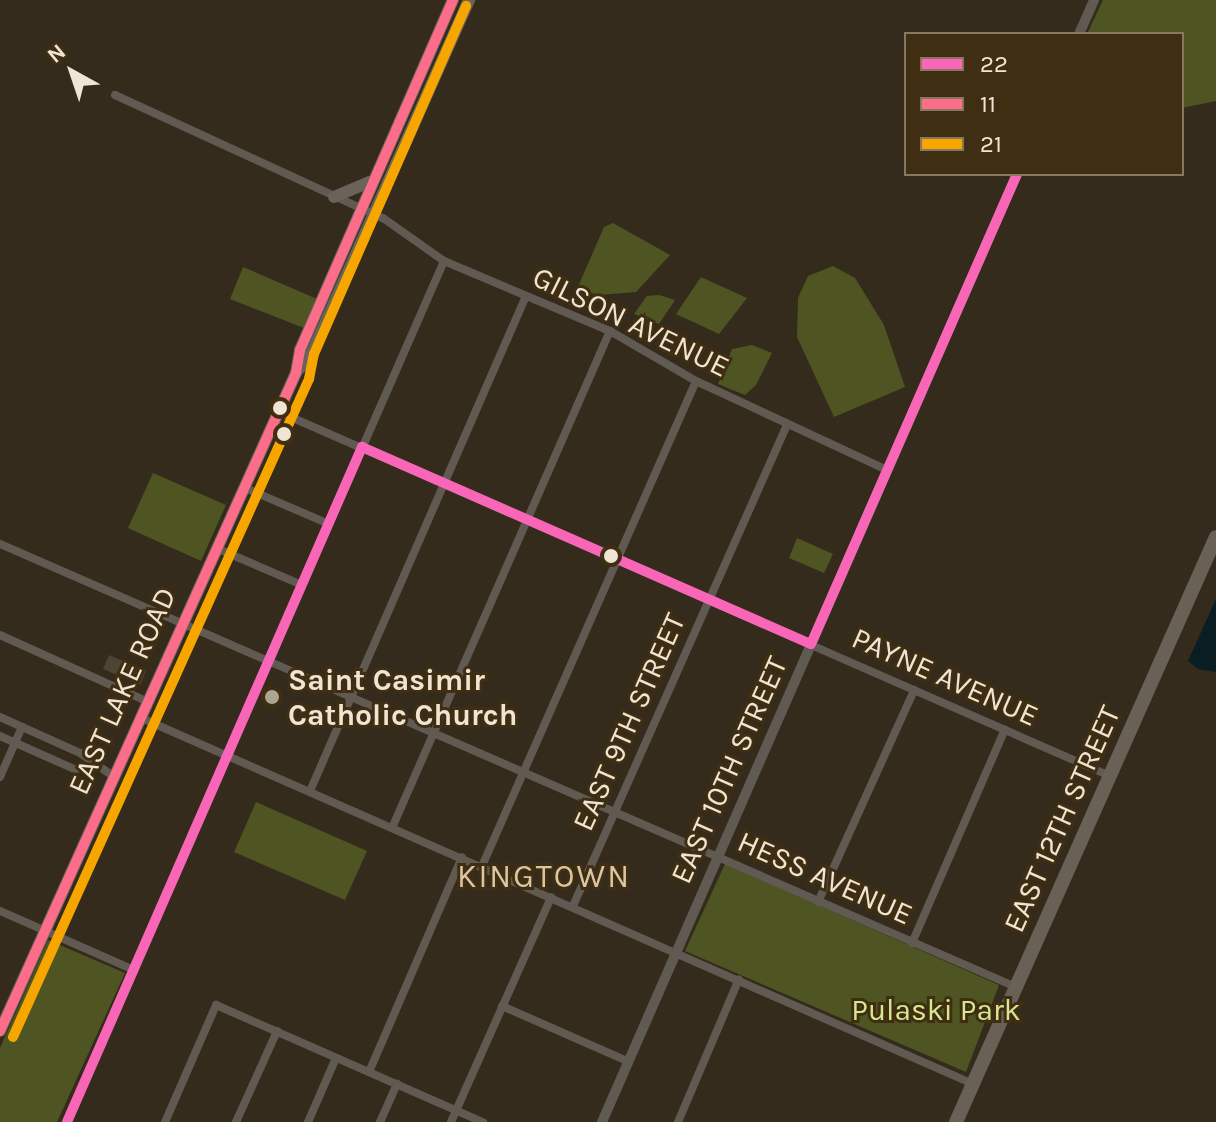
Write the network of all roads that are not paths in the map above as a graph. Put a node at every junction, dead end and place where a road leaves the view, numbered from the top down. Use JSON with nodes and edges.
{"nodes":[{"id":1,"x":453,"y":0,"type":"edge"},
{"id":2,"x":469,"y":0,"type":"edge"},
{"id":3,"x":1094,"y":0,"type":"edge"},
{"id":4,"x":1080,"y":32,"type":"edge"},
{"id":5,"x":115,"y":95,"type":"dead end"},
{"id":6,"x":1016,"y":176,"type":"edge"},
{"id":7,"x":372,"y":181,"type":"junction"},
{"id":8,"x":334,"y":197,"type":"junction"},
{"id":9,"x":360,"y":208,"type":"junction"},
{"id":10,"x":374,"y":214,"type":"junction"},
{"id":11,"x":444,"y":261,"type":"junction"},
{"id":12,"x":526,"y":296,"type":"junction"},
{"id":13,"x":610,"y":331,"type":"junction"},
{"id":14,"x":296,"y":373,"type":"junction"},
{"id":15,"x":696,"y":381,"type":"junction"},
{"id":16,"x":277,"y":411,"type":"junction"},
{"id":17,"x":787,"y":425,"type":"junction"},
{"id":18,"x":362,"y":447,"type":"junction"},
{"id":19,"x":887,"y":470,"type":"junction"},
{"id":20,"x":445,"y":482,"type":"junction"},
{"id":21,"x":242,"y":487,"type":"junction"},
{"id":22,"x":527,"y":518,"type":"junction"},
{"id":23,"x":329,"y":524,"type":"junction"},
{"id":24,"x":1216,"y":537,"type":"edge"},
{"id":25,"x":0,"y":544,"type":"edge"},
{"id":26,"x":215,"y":547,"type":"junction"},
{"id":27,"x":618,"y":558,"type":"junction"},
{"id":28,"x":302,"y":585,"type":"junction"},
{"id":29,"x":710,"y":599,"type":"junction"},
{"id":30,"x":181,"y":623,"type":"junction"},
{"id":31,"x":0,"y":635,"type":"edge"},
{"id":32,"x":811,"y":644,"type":"junction"},
{"id":33,"x":269,"y":660,"type":"junction"},
{"id":34,"x":914,"y":690,"type":"junction"},
{"id":35,"x":352,"y":696,"type":"junction"},
{"id":36,"x":146,"y":701,"type":"junction"},
{"id":37,"x":0,"y":717,"type":"edge"},
{"id":38,"x":139,"y":717,"type":"junction"},
{"id":39,"x":22,"y":727,"type":"junction"},
{"id":40,"x":1005,"y":729,"type":"junction"},
{"id":41,"x":433,"y":732,"type":"junction"},
{"id":42,"x":0,"y":736,"type":"edge"},
{"id":43,"x":15,"y":742,"type":"junction"},
{"id":44,"x":228,"y":755,"type":"junction"},
{"id":45,"x":92,"y":767,"type":"junction"},
{"id":46,"x":524,"y":772,"type":"junction"},
{"id":47,"x":113,"y":776,"type":"junction"},
{"id":48,"x":1110,"y":776,"type":"junction"},
{"id":49,"x":0,"y":777,"type":"edge"},
{"id":50,"x":310,"y":791,"type":"junction"},
{"id":51,"x":615,"y":812,"type":"junction"},
{"id":52,"x":392,"y":828,"type":"junction"},
{"id":53,"x":462,"y":857,"type":"junction"},
{"id":54,"x":717,"y":857,"type":"junction"},
{"id":55,"x":482,"y":866,"type":"junction"},
{"id":56,"x":551,"y":897,"type":"junction"},
{"id":57,"x":818,"y":902,"type":"junction"},
{"id":58,"x":573,"y":906,"type":"junction"},
{"id":59,"x":0,"y":911,"type":"edge"},
{"id":60,"x":44,"y":931,"type":"junction"},
{"id":61,"x":912,"y":943,"type":"junction"},
{"id":62,"x":676,"y":951,"type":"junction"},
{"id":63,"x":134,"y":970,"type":"junction"},
{"id":64,"x":739,"y":979,"type":"junction"},
{"id":65,"x":1016,"y":987,"type":"junction"},
{"id":66,"x":502,"y":1006,"type":"junction"},
{"id":67,"x":0,"y":1031,"type":"edge"},
{"id":68,"x":277,"y":1031,"type":"junction"},
{"id":69,"x":336,"y":1058,"type":"junction"},
{"id":70,"x":627,"y":1061,"type":"junction"},
{"id":71,"x":369,"y":1072,"type":"junction"},
{"id":72,"x":397,"y":1084,"type":"junction"},
{"id":73,"x":973,"y":1084,"type":"junction"},
{"id":74,"x":456,"y":1110,"type":"junction"},
{"id":75,"x":67,"y":1122,"type":"edge"},
{"id":76,"x":165,"y":1122,"type":"edge"},
{"id":77,"x":236,"y":1122,"type":"edge"},
{"id":78,"x":308,"y":1122,"type":"edge"},
{"id":79,"x":380,"y":1122,"type":"edge"},
{"id":80,"x":451,"y":1122,"type":"edge"},
{"id":81,"x":483,"y":1122,"type":"edge"},
{"id":82,"x":602,"y":1122,"type":"edge"},
{"id":83,"x":678,"y":1122,"type":"edge"},
{"id":84,"x":956,"y":1122,"type":"edge"}],
"edges":[{"from":1,"to":7,"type":"main road","name":"EAST LAKE ROAD"},
{"from":2,"to":10,"type":"main road","name":"EAST LAKE ROAD"},
{"from":3,"to":4,"type":"street"},
{"from":5,"to":8,"type":"street","name":"GILSON AVENUE"},
{"from":6,"to":19,"type":"street","name":"EAST 10TH STREET"},
{"from":7,"to":8,"type":"main road"},
{"from":7,"to":9,"type":"main road","name":"EAST LAKE ROAD"},
{"from":8,"to":9,"type":"street","name":"GILSON AVENUE"},
{"from":9,"to":10,"type":"street","name":"GILSON AVENUE"},
{"from":9,"to":14,"type":"main road","name":"EAST LAKE ROAD"},
{"from":10,"to":11,"type":"street","name":"GILSON AVENUE"},
{"from":10,"to":14,"type":"main road","name":"EAST LAKE ROAD"},
{"from":11,"to":12,"type":"street","name":"GILSON AVENUE"},
{"from":11,"to":18,"type":"street"},
{"from":12,"to":13,"type":"street","name":"GILSON AVENUE"},
{"from":12,"to":20,"type":"street"},
{"from":13,"to":15,"type":"street","name":"GILSON AVENUE"},
{"from":13,"to":22,"type":"street"},
{"from":14,"to":16,"type":"main road","name":"EAST LAKE ROAD"},
{"from":15,"to":17,"type":"street","name":"GILSON AVENUE"},
{"from":15,"to":27,"type":"street"},
{"from":16,"to":18,"type":"street","name":"PAYNE AVENUE"},
{"from":16,"to":21,"type":"main road","name":"EAST LAKE ROAD"},
{"from":17,"to":19,"type":"street","name":"GILSON AVENUE"},
{"from":17,"to":29,"type":"street","name":"EAST 9TH STREET"},
{"from":18,"to":20,"type":"street","name":"PAYNE AVENUE"},
{"from":18,"to":23,"type":"street"},
{"from":19,"to":32,"type":"street","name":"EAST 10TH STREET"},
{"from":20,"to":22,"type":"street","name":"PAYNE AVENUE"},
{"from":20,"to":35,"type":"street"},
{"from":21,"to":23,"type":"street"},
{"from":21,"to":26,"type":"main road","name":"EAST LAKE ROAD"},
{"from":22,"to":27,"type":"street","name":"PAYNE AVENUE"},
{"from":22,"to":41,"type":"street"},
{"from":23,"to":28,"type":"street"},
{"from":24,"to":48,"type":"main road","name":"EAST 12TH STREET"},
{"from":25,"to":30,"type":"street","name":"HESS AVENUE"},
{"from":26,"to":28,"type":"street"},
{"from":26,"to":30,"type":"main road","name":"EAST LAKE ROAD"},
{"from":27,"to":29,"type":"street","name":"PAYNE AVENUE"},
{"from":27,"to":46,"type":"street"},
{"from":28,"to":33,"type":"street"},
{"from":29,"to":32,"type":"street","name":"PAYNE AVENUE"},
{"from":29,"to":51,"type":"street","name":"EAST 9TH STREET"},
{"from":30,"to":33,"type":"street","name":"HESS AVENUE"},
{"from":30,"to":36,"type":"main road","name":"EAST LAKE ROAD"},
{"from":31,"to":36,"type":"street"},
{"from":32,"to":34,"type":"street","name":"PAYNE AVENUE"},
{"from":32,"to":54,"type":"street","name":"EAST 10TH STREET"},
{"from":33,"to":35,"type":"street","name":"HESS AVENUE"},
{"from":33,"to":44,"type":"street"},
{"from":34,"to":40,"type":"street","name":"PAYNE AVENUE"},
{"from":34,"to":57,"type":"street"},
{"from":35,"to":41,"type":"street","name":"HESS AVENUE"},
{"from":35,"to":50,"type":"street"},
{"from":36,"to":38,"type":"main road","name":"EAST LAKE ROAD"},
{"from":37,"to":39,"type":"street"},
{"from":38,"to":44,"type":"street"},
{"from":38,"to":47,"type":"main road","name":"EAST LAKE ROAD"},
{"from":39,"to":43,"type":"street"},
{"from":39,"to":45,"type":"street"},
{"from":40,"to":48,"type":"street","name":"PAYNE AVENUE"},
{"from":40,"to":61,"type":"street"},
{"from":41,"to":46,"type":"street","name":"HESS AVENUE"},
{"from":41,"to":52,"type":"street"},
{"from":42,"to":43,"type":"street"},
{"from":43,"to":45,"type":"street"},
{"from":43,"to":49,"type":"street"},
{"from":44,"to":50,"type":"street"},
{"from":44,"to":63,"type":"street"},
{"from":45,"to":47,"type":"street"},
{"from":46,"to":51,"type":"street","name":"HESS AVENUE"},
{"from":46,"to":55,"type":"street"},
{"from":47,"to":60,"type":"main road","name":"EAST LAKE ROAD"},
{"from":48,"to":65,"type":"main road","name":"EAST 12TH STREET"},
{"from":50,"to":52,"type":"street"},
{"from":51,"to":54,"type":"street","name":"HESS AVENUE"},
{"from":51,"to":58,"type":"street","name":"EAST 9TH STREET"},
{"from":52,"to":53,"type":"street"},
{"from":53,"to":55,"type":"street"},
{"from":53,"to":71,"type":"street"},
{"from":54,"to":57,"type":"street","name":"HESS AVENUE"},
{"from":54,"to":62,"type":"street","name":"EAST 10TH STREET"},
{"from":55,"to":56,"type":"street"},
{"from":56,"to":58,"type":"street"},
{"from":56,"to":66,"type":"street"},
{"from":57,"to":61,"type":"street","name":"HESS AVENUE"},
{"from":58,"to":62,"type":"street"},
{"from":59,"to":60,"type":"street"},
{"from":60,"to":63,"type":"street"},
{"from":60,"to":67,"type":"main road","name":"EAST LAKE ROAD"},
{"from":61,"to":65,"type":"street","name":"HESS AVENUE"},
{"from":62,"to":64,"type":"street"},
{"from":62,"to":70,"type":"street","name":"EAST 10TH STREET"},
{"from":63,"to":75,"type":"street"},
{"from":64,"to":73,"type":"street"},
{"from":64,"to":83,"type":"street"},
{"from":65,"to":73,"type":"main road","name":"EAST 12TH STREET"},
{"from":66,"to":70,"type":"street"},
{"from":66,"to":74,"type":"street"},
{"from":68,"to":69,"type":"street"},
{"from":68,"to":76,"type":"street"},
{"from":68,"to":77,"type":"street"},
{"from":69,"to":71,"type":"street"},
{"from":69,"to":78,"type":"street"},
{"from":70,"to":82,"type":"street","name":"EAST 10TH STREET"},
{"from":71,"to":72,"type":"street"},
{"from":72,"to":74,"type":"street"},
{"from":72,"to":79,"type":"street"},
{"from":73,"to":84,"type":"main road","name":"EAST 12TH STREET"},
{"from":74,"to":80,"type":"street"},
{"from":74,"to":81,"type":"street"}]}
